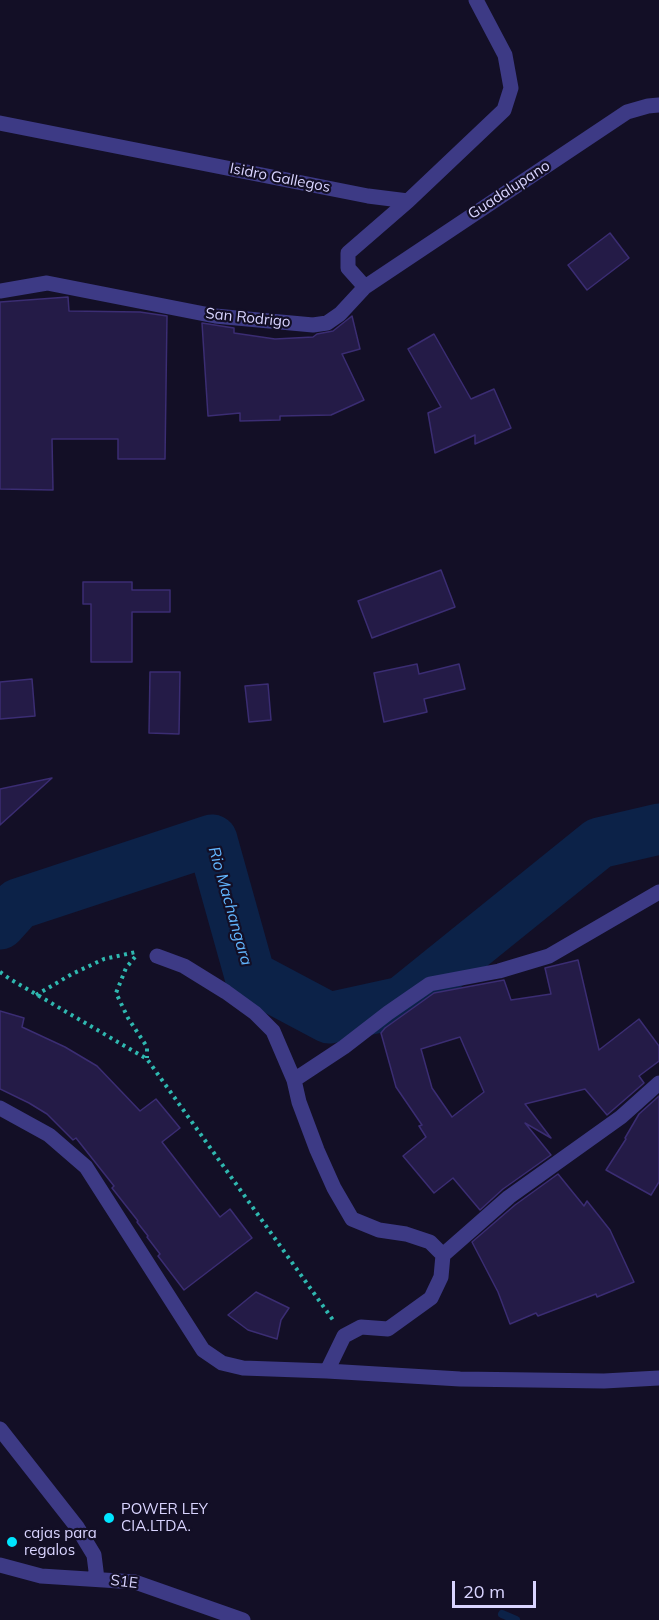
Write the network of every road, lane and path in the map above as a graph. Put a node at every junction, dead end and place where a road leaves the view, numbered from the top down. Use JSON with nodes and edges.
{"nodes":[{"id":1,"x":476,"y":0,"type":"edge"},
{"id":2,"x":659,"y":105,"type":"edge"},
{"id":3,"x":0,"y":123,"type":"edge"},
{"id":4,"x":408,"y":201,"type":"junction"},
{"id":5,"x":364,"y":287,"type":"junction"},
{"id":6,"x":0,"y":291,"type":"edge"},
{"id":7,"x":659,"y":892,"type":"edge"},
{"id":8,"x":157,"y":956,"type":"dead end"},
{"id":9,"x":0,"y":972,"type":"edge"},
{"id":10,"x":36,"y":995,"type":"junction"},
{"id":11,"x":147,"y":1059,"type":"junction"},
{"id":12,"x":294,"y":1080,"type":"junction"},
{"id":13,"x":659,"y":1083,"type":"edge"},
{"id":14,"x":0,"y":1108,"type":"edge"},
{"id":15,"x":443,"y":1255,"type":"junction"},
{"id":16,"x":318,"y":1299,"type":"dead end"},
{"id":17,"x":327,"y":1371,"type":"junction"},
{"id":18,"x":659,"y":1378,"type":"edge"},
{"id":19,"x":0,"y":1429,"type":"edge"},
{"id":20,"x":0,"y":1565,"type":"edge"},
{"id":21,"x":97,"y":1579,"type":"junction"},
{"id":22,"x":243,"y":1620,"type":"edge"}],
"edges":[{"from":1,"to":4,"type":"street"},
{"from":2,"to":5,"type":"street","name":"Guadalupano"},
{"from":3,"to":4,"type":"street","name":"Isidro Gallegos"},
{"from":4,"to":5,"type":"street"},
{"from":5,"to":6,"type":"street","name":"San Rodrigo"},
{"from":7,"to":12,"type":"street"},
{"from":8,"to":12,"type":"street"},
{"from":9,"to":10,"type":"path"},
{"from":10,"to":11,"type":"path"},
{"from":10,"to":11,"type":"path"},
{"from":11,"to":16,"type":"path"},
{"from":12,"to":15,"type":"street"},
{"from":13,"to":15,"type":"street"},
{"from":14,"to":17,"type":"street"},
{"from":15,"to":17,"type":"street"},
{"from":17,"to":18,"type":"street"},
{"from":19,"to":21,"type":"street"},
{"from":20,"to":21,"type":"street","name":"S1E"},
{"from":21,"to":22,"type":"street","name":"S1E"}]}
